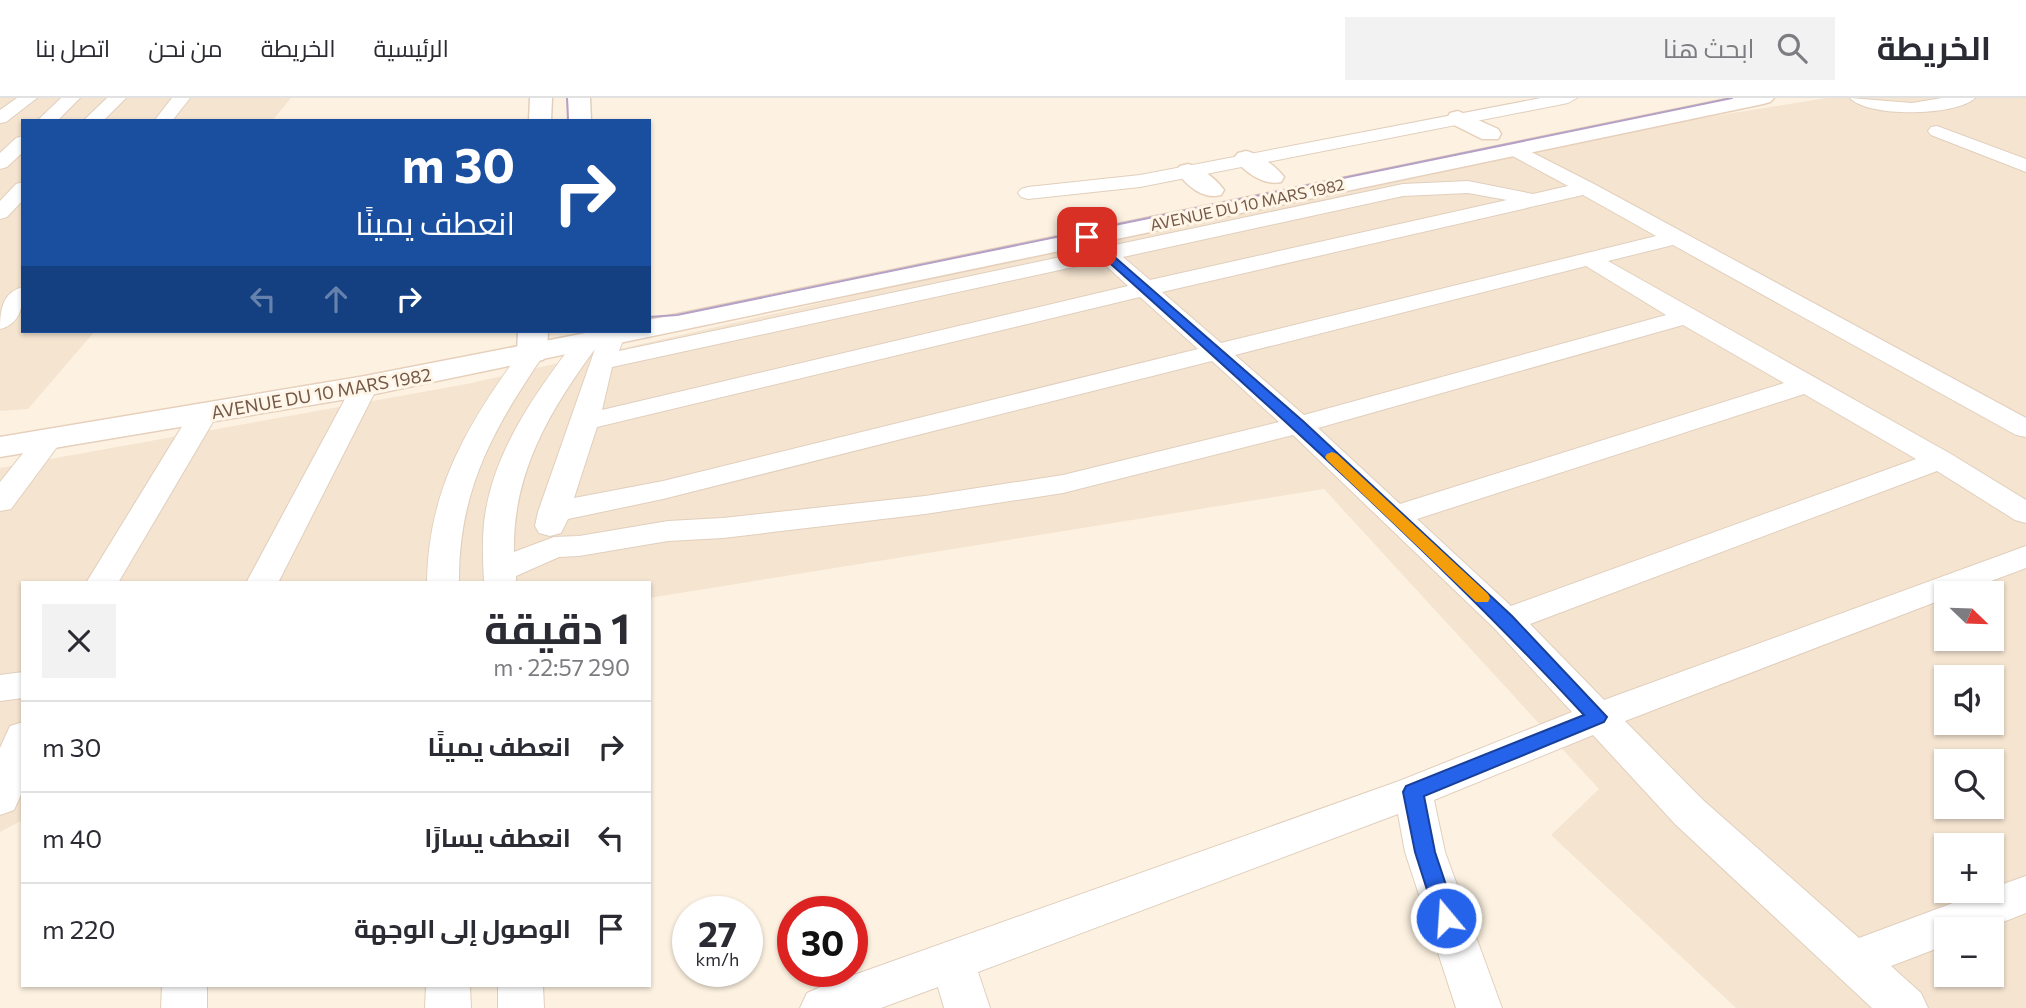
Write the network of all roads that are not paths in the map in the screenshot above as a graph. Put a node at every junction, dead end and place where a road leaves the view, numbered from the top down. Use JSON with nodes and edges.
{"nodes":[{"id":1,"x":28,"y":98,"type":"edge"},
{"id":2,"x":71,"y":98,"type":"edge"},
{"id":3,"x":117,"y":98,"type":"edge"},
{"id":4,"x":181,"y":98,"type":"edge"},
{"id":5,"x":541,"y":98,"type":"edge"},
{"id":6,"x":579,"y":98,"type":"edge"},
{"id":7,"x":1567,"y":98,"type":"edge"},
{"id":8,"x":1668,"y":98,"type":"edge"},
{"id":9,"x":1763,"y":98,"type":"edge"},
{"id":10,"x":1858,"y":98,"type":"edge"},
{"id":11,"x":1966,"y":98,"type":"edge"},
{"id":12,"x":0,"y":118,"type":"edge"},
{"id":13,"x":1458,"y":118,"type":"junction"},
{"id":14,"x":48,"y":119,"type":"edge"},
{"id":15,"x":94,"y":119,"type":"edge"},
{"id":16,"x":165,"y":119,"type":"edge"},
{"id":17,"x":540,"y":119,"type":"edge"},
{"id":18,"x":580,"y":119,"type":"edge"},
{"id":19,"x":1937,"y":131,"type":"dead end"},
{"id":20,"x":1490,"y":134,"type":"junction"},
{"id":21,"x":21,"y":144,"type":"edge"},
{"id":22,"x":1514,"y":149,"type":"junction"},
{"id":23,"x":1246,"y":158,"type":"junction"},
{"id":24,"x":0,"y":163,"type":"edge"},
{"id":25,"x":2026,"y":166,"type":"edge"},
{"id":26,"x":1188,"y":171,"type":"junction"},
{"id":27,"x":1272,"y":177,"type":"junction"},
{"id":28,"x":1587,"y":188,"type":"junction"},
{"id":29,"x":21,"y":190,"type":"edge"},
{"id":30,"x":1212,"y":190,"type":"junction"},
{"id":31,"x":1028,"y":193,"type":"dead end"},
{"id":32,"x":1538,"y":199,"type":"junction"},
{"id":33,"x":0,"y":213,"type":"edge"},
{"id":34,"x":1027,"y":226,"type":"dead end"},
{"id":35,"x":1677,"y":237,"type":"junction"},
{"id":36,"x":1097,"y":246,"type":"junction"},
{"id":37,"x":1591,"y":260,"type":"junction"},
{"id":38,"x":1143,"y":289,"type":"junction"},
{"id":39,"x":21,"y":296,"type":"edge"},
{"id":40,"x":1684,"y":317,"type":"junction"},
{"id":41,"x":0,"y":322,"type":"edge"},
{"id":42,"x":651,"y":329,"type":"edge"},
{"id":43,"x":651,"y":331,"type":"edge"},
{"id":44,"x":643,"y":333,"type":"edge"},
{"id":45,"x":528,"y":338,"type":"edge"},
{"id":46,"x":606,"y":340,"type":"edge"},
{"id":47,"x":1214,"y":351,"type":"junction"},
{"id":48,"x":1806,"y":385,"type":"junction"},
{"id":49,"x":365,"y":386,"type":"junction"},
{"id":50,"x":203,"y":415,"type":"junction"},
{"id":51,"x":0,"y":421,"type":"edge"},
{"id":52,"x":585,"y":422,"type":"junction"},
{"id":53,"x":1299,"y":425,"type":"junction"},
{"id":54,"x":2026,"y":429,"type":"edge"},
{"id":55,"x":49,"y":439,"type":"junction"},
{"id":56,"x":0,"y":447,"type":"edge"},
{"id":57,"x":1941,"y":460,"type":"junction"},
{"id":58,"x":0,"y":502,"type":"edge"},
{"id":59,"x":553,"y":512,"type":"junction"},
{"id":60,"x":2026,"y":513,"type":"edge"},
{"id":61,"x":1393,"y":516,"type":"junction"},
{"id":62,"x":554,"y":547,"type":"junction"},
{"id":63,"x":2026,"y":556,"type":"edge"},
{"id":64,"x":499,"y":577,"type":"edge"},
{"id":65,"x":103,"y":581,"type":"edge"},
{"id":66,"x":263,"y":581,"type":"edge"},
{"id":67,"x":443,"y":581,"type":"edge"},
{"id":68,"x":1506,"y":620,"type":"junction"},
{"id":69,"x":21,"y":685,"type":"edge"},
{"id":70,"x":0,"y":688,"type":"edge"},
{"id":71,"x":1598,"y":717,"type":"junction"},
{"id":72,"x":21,"y":741,"type":"edge"},
{"id":73,"x":1413,"y":792,"type":"junction"},
{"id":74,"x":0,"y":799,"type":"edge"},
{"id":75,"x":2026,"y":894,"type":"edge"},
{"id":76,"x":1855,"y":960,"type":"junction"},
{"id":77,"x":953,"y":962,"type":"junction"},
{"id":78,"x":185,"y":987,"type":"edge"},
{"id":79,"x":448,"y":987,"type":"edge"},
{"id":80,"x":520,"y":987,"type":"edge"},
{"id":81,"x":184,"y":1008,"type":"edge"},
{"id":82,"x":448,"y":1008,"type":"edge"},
{"id":83,"x":521,"y":1008,"type":"edge"},
{"id":84,"x":823,"y":1008,"type":"edge"},
{"id":85,"x":967,"y":1008,"type":"edge"},
{"id":86,"x":1479,"y":1008,"type":"edge"},
{"id":87,"x":1905,"y":1008,"type":"edge"}],
"edges":[{"from":1,"to":12,"type":"street"},
{"from":2,"to":14,"type":"street"},
{"from":3,"to":15,"type":"street"},
{"from":4,"to":16,"type":"street"},
{"from":5,"to":17,"type":"main road"},
{"from":6,"to":18,"type":"main road"},
{"from":7,"to":13,"type":"street"},
{"from":8,"to":20,"type":"main road","name":"AVENUE DU 10 MARS 1982"},
{"from":9,"to":22,"type":"main road","name":"AVENUE DU 10 MARS 1982"},
{"from":10,"to":11,"type":"street"},
{"from":13,"to":20,"type":"main road"},
{"from":13,"to":23,"type":"street"},
{"from":19,"to":25,"type":"street"},
{"from":20,"to":27,"type":"main road","name":"AVENUE DU 10 MARS 1982"},
{"from":21,"to":24,"type":"street"},
{"from":22,"to":28,"type":"street"},
{"from":22,"to":36,"type":"main road","name":"AVENUE DU 10 MARS 1982"},
{"from":23,"to":26,"type":"street"},
{"from":23,"to":27,"type":"main road"},
{"from":26,"to":30,"type":"main road"},
{"from":26,"to":31,"type":"street"},
{"from":27,"to":30,"type":"main road","name":"AVENUE DU 10 MARS 1982"},
{"from":28,"to":32,"type":"street"},
{"from":28,"to":35,"type":"street"},
{"from":29,"to":33,"type":"street"},
{"from":30,"to":34,"type":"main road","name":"AVENUE DU 10 MARS 1982"},
{"from":32,"to":36,"type":"street"},
{"from":32,"to":38,"type":"street"},
{"from":35,"to":37,"type":"street"},
{"from":35,"to":54,"type":"street"},
{"from":36,"to":38,"type":"street"},
{"from":36,"to":42,"type":"main road","name":"AVENUE DU 10 MARS 1982"},
{"from":36,"to":43,"type":"street"},
{"from":37,"to":40,"type":"street"},
{"from":37,"to":47,"type":"street"},
{"from":38,"to":47,"type":"street"},
{"from":38,"to":52,"type":"street"},
{"from":39,"to":41,"type":"street"},
{"from":40,"to":48,"type":"street"},
{"from":40,"to":53,"type":"street"},
{"from":44,"to":46,"type":"street"},
{"from":45,"to":46,"type":"main road","name":"AVENUE DU 10 MARS 1982"},
{"from":45,"to":49,"type":"main road","name":"AVENUE DU 10 MARS 1982"},
{"from":45,"to":51,"type":"main road","name":"AVENUE DU 10 MARS 1982"},
{"from":45,"to":67,"type":"street"},
{"from":46,"to":52,"type":"street"},
{"from":46,"to":64,"type":"street"},
{"from":47,"to":53,"type":"street"},
{"from":47,"to":59,"type":"street"},
{"from":48,"to":57,"type":"street"},
{"from":48,"to":61,"type":"street"},
{"from":49,"to":50,"type":"main road","name":"AVENUE DU 10 MARS 1982"},
{"from":49,"to":66,"type":"street"},
{"from":50,"to":55,"type":"main road","name":"AVENUE DU 10 MARS 1982"},
{"from":50,"to":65,"type":"street"},
{"from":52,"to":59,"type":"street"},
{"from":53,"to":61,"type":"street"},
{"from":53,"to":62,"type":"street"},
{"from":55,"to":56,"type":"main road","name":"AVENUE DU 10 MARS 1982"},
{"from":55,"to":58,"type":"street"},
{"from":57,"to":60,"type":"street"},
{"from":57,"to":68,"type":"street"},
{"from":59,"to":62,"type":"street"},
{"from":61,"to":68,"type":"street"},
{"from":62,"to":64,"type":"street"},
{"from":63,"to":71,"type":"street"},
{"from":68,"to":71,"type":"street"},
{"from":69,"to":70,"type":"street"},
{"from":71,"to":73,"type":"street"},
{"from":71,"to":76,"type":"street"},
{"from":72,"to":74,"type":"street"},
{"from":73,"to":77,"type":"street"},
{"from":73,"to":86,"type":"street"},
{"from":75,"to":76,"type":"street"},
{"from":76,"to":87,"type":"street"},
{"from":77,"to":84,"type":"street"},
{"from":77,"to":85,"type":"street"},
{"from":78,"to":81,"type":"street"},
{"from":79,"to":82,"type":"street"},
{"from":80,"to":83,"type":"street"}]}
